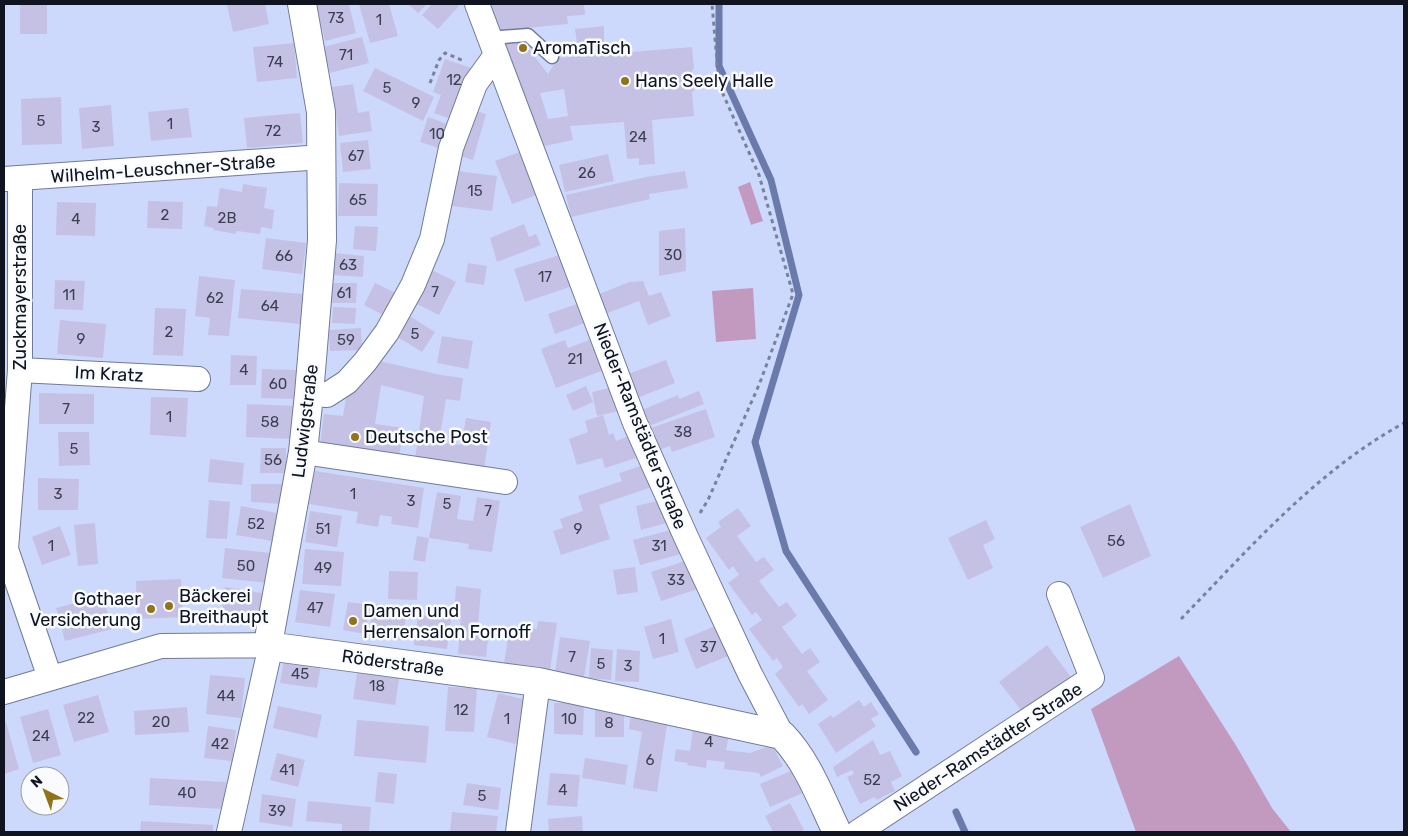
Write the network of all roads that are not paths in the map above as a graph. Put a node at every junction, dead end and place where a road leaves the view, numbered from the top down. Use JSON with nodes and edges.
{"nodes":[{"id":1,"x":302,"y":4,"type":"edge"},
{"id":2,"x":477,"y":4,"type":"edge"},
{"id":3,"x":490,"y":54,"type":"junction"},
{"id":4,"x":552,"y":57,"type":"dead end"},
{"id":5,"x":323,"y":157,"type":"junction"},
{"id":6,"x":12,"y":179,"type":"edge"},
{"id":7,"x":20,"y":370,"type":"junction"},
{"id":8,"x":198,"y":379,"type":"dead end"},
{"id":9,"x":309,"y":394,"type":"junction"},
{"id":10,"x":303,"y":452,"type":"junction"},
{"id":11,"x":505,"y":482,"type":"dead end"},
{"id":12,"x":1059,"y":594,"type":"dead end"},
{"id":13,"x":271,"y":645,"type":"junction"},
{"id":14,"x":50,"y":678,"type":"junction"},
{"id":15,"x":538,"y":682,"type":"junction"},
{"id":16,"x":4,"y":692,"type":"edge"},
{"id":17,"x":782,"y":735,"type":"junction"},
{"id":18,"x":229,"y":832,"type":"edge"},
{"id":19,"x":518,"y":832,"type":"edge"},
{"id":20,"x":837,"y":832,"type":"edge"},
{"id":21,"x":858,"y":832,"type":"edge"}],
"edges":[{"from":1,"to":5,"type":"street","name":"Ludwigstraße"},
{"from":2,"to":3,"type":"street","name":"Nieder-Ramstädter Straße"},
{"from":3,"to":4,"type":"lane"},
{"from":3,"to":9,"type":"street"},
{"from":3,"to":17,"type":"street","name":"Nieder-Ramstädter Straße"},
{"from":5,"to":6,"type":"street","name":"Wilhelm-Leuschner-Straße"},
{"from":5,"to":9,"type":"street","name":"Ludwigstraße"},
{"from":6,"to":7,"type":"street","name":"Zuckmayerstraße"},
{"from":7,"to":8,"type":"street","name":"Im Kratz"},
{"from":7,"to":14,"type":"street","name":"Zuckmayerstraße"},
{"from":9,"to":10,"type":"street","name":"Ludwigstraße"},
{"from":10,"to":11,"type":"street"},
{"from":10,"to":13,"type":"street","name":"Ludwigstraße"},
{"from":12,"to":21,"type":"street","name":"Nieder-Ramstädter Straße"},
{"from":13,"to":14,"type":"street","name":"Röderstraße"},
{"from":13,"to":15,"type":"street","name":"Röderstraße"},
{"from":13,"to":18,"type":"street","name":"Ludwigstraße"},
{"from":14,"to":16,"type":"street","name":"Röderstraße"},
{"from":15,"to":17,"type":"street","name":"Röderstraße"},
{"from":15,"to":19,"type":"street"},
{"from":17,"to":20,"type":"street","name":"Nieder-Ramstädter Straße"}]}
